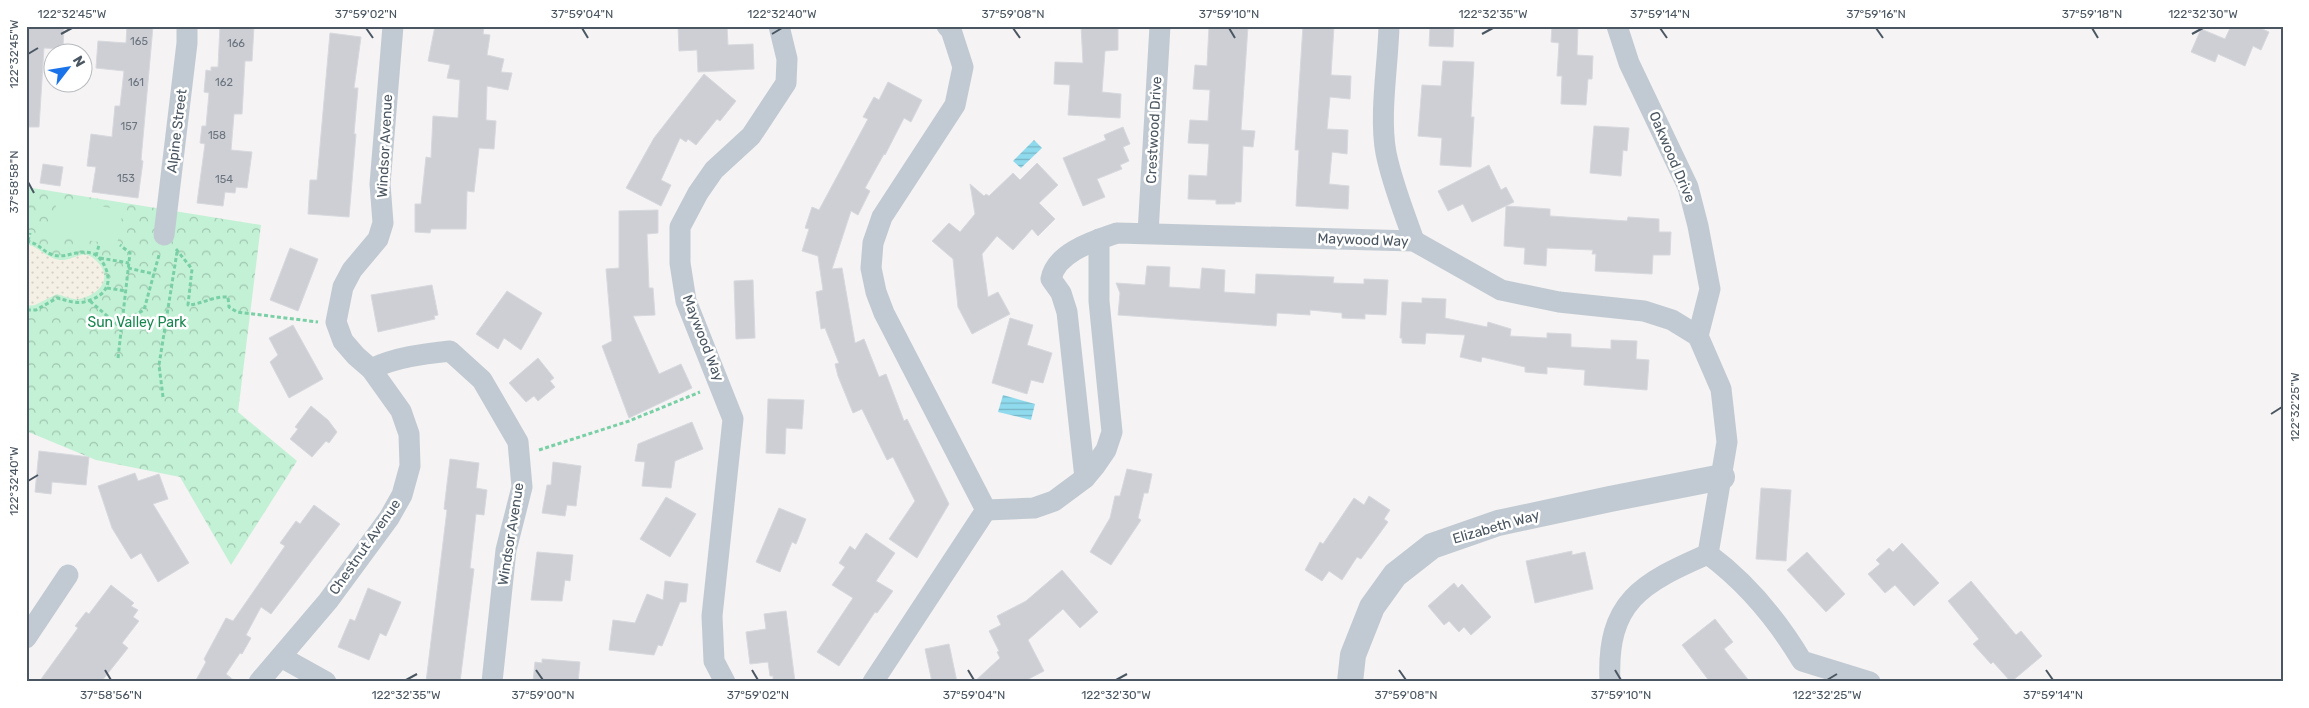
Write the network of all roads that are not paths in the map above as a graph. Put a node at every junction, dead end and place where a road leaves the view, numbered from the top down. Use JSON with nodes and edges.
{"nodes":[{"id":1,"x":186,"y":26,"type":"edge"},
{"id":2,"x":393,"y":26,"type":"edge"},
{"id":3,"x":779,"y":26,"type":"edge"},
{"id":4,"x":947,"y":26,"type":"edge"},
{"id":5,"x":1160,"y":26,"type":"edge"},
{"id":6,"x":1389,"y":26,"type":"edge"},
{"id":7,"x":1617,"y":26,"type":"edge"},
{"id":8,"x":1148,"y":233,"type":"junction"},
{"id":9,"x":1099,"y":239,"type":"junction"},
{"id":10,"x":1414,"y":241,"type":"junction"},
{"id":11,"x":171,"y":243,"type":"road end"},
{"id":12,"x":1698,"y":336,"type":"junction"},
{"id":13,"x":371,"y":369,"type":"junction"},
{"id":14,"x":1722,"y":477,"type":"junction"},
{"id":15,"x":1085,"y":478,"type":"junction"},
{"id":16,"x":986,"y":510,"type":"junction"},
{"id":17,"x":1708,"y":554,"type":"junction"},
{"id":18,"x":68,"y":574,"type":"dead end"},
{"id":19,"x":26,"y":638,"type":"edge"},
{"id":20,"x":280,"y":657,"type":"junction"},
{"id":21,"x":259,"y":682,"type":"edge"},
{"id":22,"x":326,"y":682,"type":"edge"},
{"id":23,"x":492,"y":682,"type":"edge"},
{"id":24,"x":724,"y":682,"type":"edge"},
{"id":25,"x":873,"y":682,"type":"edge"},
{"id":26,"x":1350,"y":682,"type":"edge"},
{"id":27,"x":1610,"y":682,"type":"edge"},
{"id":28,"x":1870,"y":682,"type":"edge"}],
"edges":[{"from":1,"to":11,"type":"street","name":"Alpine Street"},
{"from":2,"to":13,"type":"street","name":"Windsor Avenue"},
{"from":3,"to":24,"type":"street","name":"Maywood Way"},
{"from":4,"to":16,"type":"street"},
{"from":5,"to":8,"type":"street","name":"Crestwood Drive"},
{"from":6,"to":10,"type":"street"},
{"from":7,"to":12,"type":"street","name":"Oakwood Drive"},
{"from":8,"to":9,"type":"street","name":"Maywood Way"},
{"from":8,"to":10,"type":"street","name":"Maywood Way"},
{"from":9,"to":15,"type":"street"},
{"from":9,"to":15,"type":"street","name":"Maywood Way"},
{"from":10,"to":12,"type":"street","name":"Maywood Way"},
{"from":12,"to":14,"type":"street"},
{"from":13,"to":20,"type":"street","name":"Chestnut Avenue"},
{"from":13,"to":23,"type":"street","name":"Windsor Avenue"},
{"from":14,"to":17,"type":"street"},
{"from":14,"to":26,"type":"street","name":"Elizabeth Way"},
{"from":15,"to":16,"type":"street"},
{"from":16,"to":25,"type":"street"},
{"from":17,"to":27,"type":"street"},
{"from":17,"to":28,"type":"street"},
{"from":18,"to":19,"type":"street"},
{"from":20,"to":21,"type":"street","name":"Chestnut Avenue"},
{"from":20,"to":22,"type":"street"}]}
